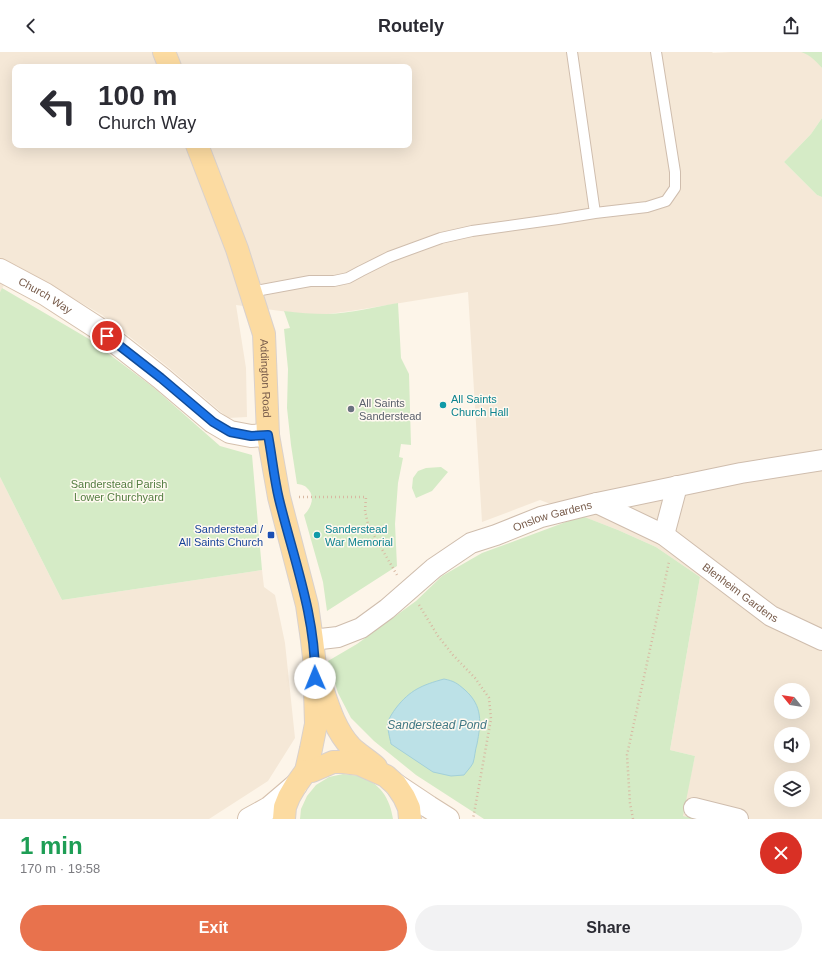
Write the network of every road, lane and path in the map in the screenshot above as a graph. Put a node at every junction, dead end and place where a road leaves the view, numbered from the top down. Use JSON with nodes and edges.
{"nodes":[{"id":1,"x":164,"y":52,"type":"edge"},
{"id":2,"x":572,"y":52,"type":"edge"},
{"id":3,"x":656,"y":52,"type":"edge"},
{"id":4,"x":169,"y":64,"type":"edge"},
{"id":5,"x":198,"y":148,"type":"edge"},
{"id":6,"x":595,"y":213,"type":"junction"},
{"id":7,"x":0,"y":270,"type":"edge"},
{"id":8,"x":251,"y":292,"type":"junction"},
{"id":9,"x":268,"y":435,"type":"junction"},
{"id":10,"x":822,"y":460,"type":"edge"},
{"id":11,"x":677,"y":486,"type":"junction"},
{"id":12,"x":279,"y":497,"type":"junction"},
{"id":13,"x":597,"y":503,"type":"junction"},
{"id":14,"x":671,"y":540,"type":"junction"},
{"id":15,"x":408,"y":590,"type":"junction"},
{"id":16,"x":312,"y":640,"type":"junction"},
{"id":17,"x":822,"y":640,"type":"edge"},
{"id":18,"x":315,"y":666,"type":"junction"},
{"id":19,"x":301,"y":778,"type":"junction"},
{"id":20,"x":391,"y":780,"type":"junction"},
{"id":21,"x":694,"y":808,"type":"dead end"},
{"id":22,"x":248,"y":819,"type":"edge"},
{"id":23,"x":284,"y":819,"type":"edge"},
{"id":24,"x":410,"y":819,"type":"edge"},
{"id":25,"x":448,"y":819,"type":"edge"},
{"id":26,"x":473,"y":819,"type":"edge"},
{"id":27,"x":633,"y":819,"type":"edge"},
{"id":28,"x":738,"y":819,"type":"edge"}],
"edges":[{"from":1,"to":4,"type":"main road"},
{"from":2,"to":6,"type":"lane"},
{"from":3,"to":6,"type":"lane"},
{"from":5,"to":8,"type":"main road","name":"Addington Road"},
{"from":6,"to":8,"type":"lane"},
{"from":7,"to":9,"type":"street","name":"Church Way"},
{"from":8,"to":9,"type":"main road","name":"Addington Road"},
{"from":9,"to":12,"type":"main road","name":"Addington Road"},
{"from":10,"to":11,"type":"street","name":"Onslow Gardens"},
{"from":11,"to":13,"type":"street","name":"Onslow Gardens"},
{"from":11,"to":14,"type":"street"},
{"from":12,"to":15,"type":"path"},
{"from":12,"to":16,"type":"main road","name":"Addington Road"},
{"from":13,"to":14,"type":"street","name":"Blenheim Gardens"},
{"from":13,"to":15,"type":"street","name":"Onslow Gardens"},
{"from":14,"to":17,"type":"street","name":"Blenheim Gardens"},
{"from":14,"to":27,"type":"path"},
{"from":15,"to":16,"type":"street","name":"Onslow Gardens"},
{"from":15,"to":26,"type":"path"},
{"from":16,"to":18,"type":"main road","name":"Addington Road"},
{"from":18,"to":19,"type":"main road"},
{"from":18,"to":20,"type":"main road"},
{"from":19,"to":20,"type":"main road"},
{"from":19,"to":22,"type":"street"},
{"from":19,"to":23,"type":"main road"},
{"from":20,"to":24,"type":"main road"},
{"from":20,"to":25,"type":"street"},
{"from":21,"to":28,"type":"street"}]}
